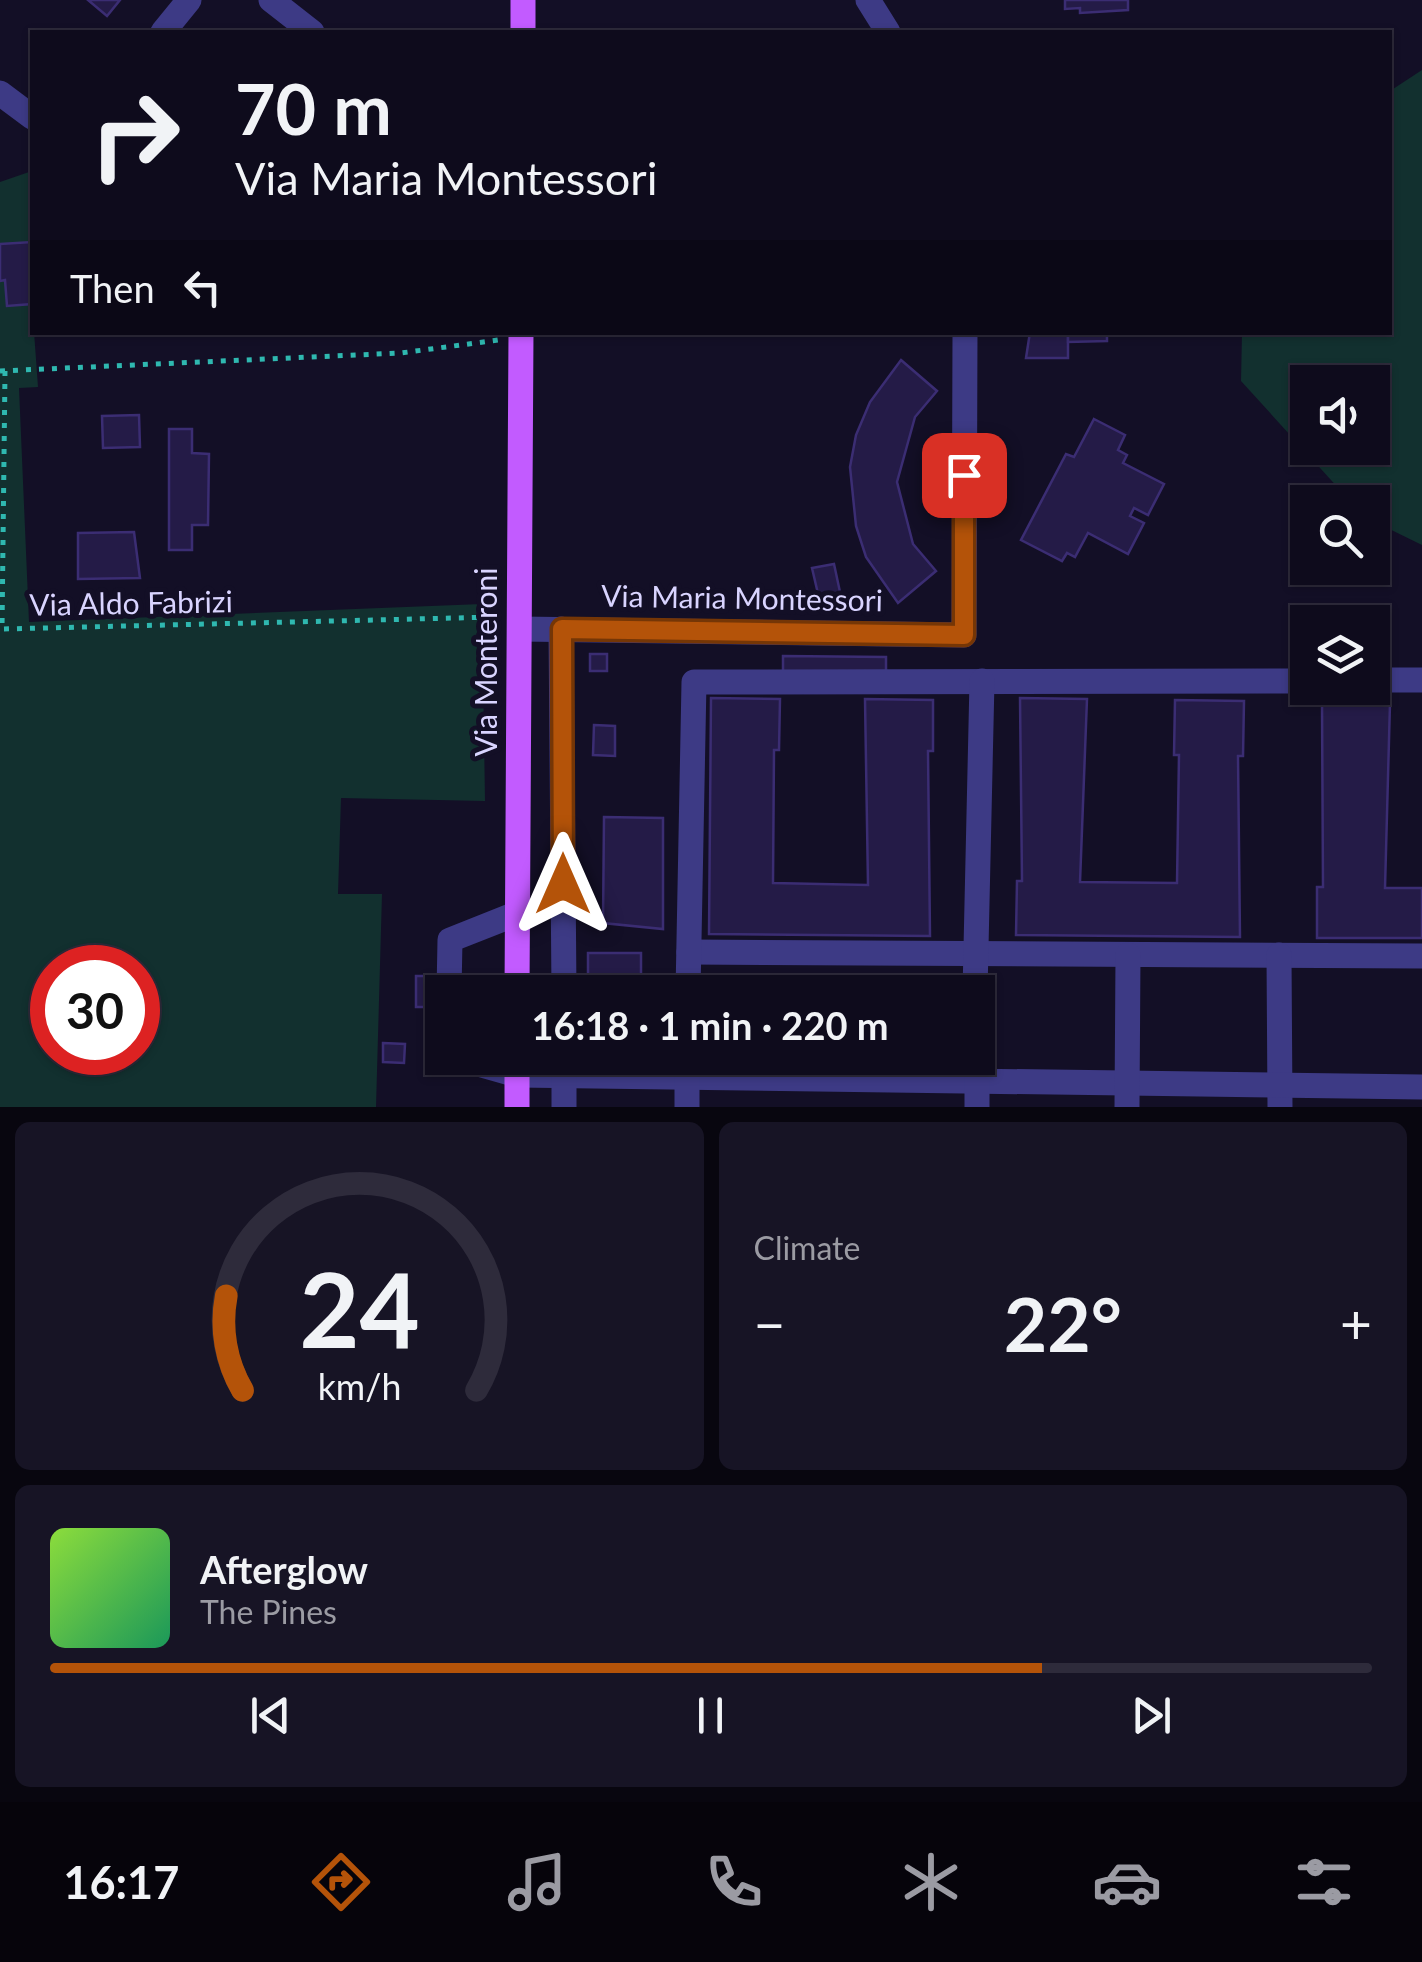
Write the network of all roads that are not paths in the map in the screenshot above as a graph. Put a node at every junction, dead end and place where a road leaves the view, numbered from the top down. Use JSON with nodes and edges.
{"nodes":[{"id":1,"x":190,"y":0,"type":"edge"},
{"id":2,"x":272,"y":0,"type":"edge"},
{"id":3,"x":523,"y":0,"type":"edge"},
{"id":4,"x":868,"y":0,"type":"edge"},
{"id":5,"x":164,"y":30,"type":"edge"},
{"id":6,"x":310,"y":30,"type":"edge"},
{"id":7,"x":523,"y":30,"type":"edge"},
{"id":8,"x":887,"y":30,"type":"edge"},
{"id":9,"x":0,"y":93,"type":"edge"},
{"id":10,"x":30,"y":116,"type":"edge"},
{"id":11,"x":521,"y":335,"type":"edge"},
{"id":12,"x":965,"y":335,"type":"edge"},
{"id":13,"x":520,"y":622,"type":"junction"},
{"id":14,"x":562,"y":629,"type":"junction"},
{"id":15,"x":1290,"y":680,"type":"edge"},
{"id":16,"x":1390,"y":680,"type":"edge"},
{"id":17,"x":1422,"y":680,"type":"edge"},
{"id":18,"x":982,"y":682,"type":"junction"},
{"id":19,"x":518,"y":913,"type":"junction"},
{"id":20,"x":689,"y":952,"type":"junction"},
{"id":21,"x":974,"y":954,"type":"junction"},
{"id":22,"x":1128,"y":954,"type":"junction"},
{"id":23,"x":1280,"y":955,"type":"junction"},
{"id":24,"x":1422,"y":956,"type":"edge"},
{"id":25,"x":449,"y":975,"type":"edge"},
{"id":26,"x":517,"y":975,"type":"edge"},
{"id":27,"x":564,"y":975,"type":"edge"},
{"id":28,"x":688,"y":975,"type":"edge"},
{"id":29,"x":975,"y":975,"type":"edge"},
{"id":30,"x":995,"y":1072,"type":"edge"},
{"id":31,"x":517,"y":1075,"type":"edge"},
{"id":32,"x":564,"y":1075,"type":"edge"},
{"id":33,"x":687,"y":1075,"type":"edge"},
{"id":34,"x":977,"y":1075,"type":"edge"},
{"id":35,"x":1422,"y":1087,"type":"edge"},
{"id":36,"x":1127,"y":1095,"type":"edge"},
{"id":37,"x":1280,"y":1096,"type":"edge"},
{"id":38,"x":516,"y":1107,"type":"edge"},
{"id":39,"x":564,"y":1107,"type":"edge"},
{"id":40,"x":687,"y":1107,"type":"edge"},
{"id":41,"x":976,"y":1107,"type":"edge"}],
"edges":[{"from":1,"to":5,"type":"street"},
{"from":2,"to":6,"type":"street"},
{"from":3,"to":7,"type":"main road"},
{"from":4,"to":8,"type":"street"},
{"from":9,"to":10,"type":"street"},
{"from":11,"to":13,"type":"main road","name":"Via Monteroni"},
{"from":12,"to":14,"type":"street","name":"Via Maria Montessori"},
{"from":13,"to":14,"type":"street","name":"Via Maria Montessori"},
{"from":13,"to":19,"type":"main road","name":"Via Monteroni"},
{"from":14,"to":27,"type":"street"},
{"from":15,"to":18,"type":"street"},
{"from":16,"to":17,"type":"street"},
{"from":18,"to":20,"type":"street"},
{"from":18,"to":21,"type":"street"},
{"from":19,"to":25,"type":"street"},
{"from":19,"to":26,"type":"main road","name":"Via Monteroni"},
{"from":20,"to":21,"type":"street"},
{"from":20,"to":28,"type":"street"},
{"from":21,"to":22,"type":"street"},
{"from":21,"to":29,"type":"street"},
{"from":22,"to":23,"type":"street"},
{"from":22,"to":36,"type":"street"},
{"from":23,"to":24,"type":"street"},
{"from":23,"to":37,"type":"street"},
{"from":30,"to":36,"type":"street"},
{"from":31,"to":38,"type":"main road"},
{"from":32,"to":39,"type":"street"},
{"from":33,"to":40,"type":"street"},
{"from":34,"to":41,"type":"street"},
{"from":35,"to":37,"type":"street"},
{"from":36,"to":37,"type":"street"}]}
